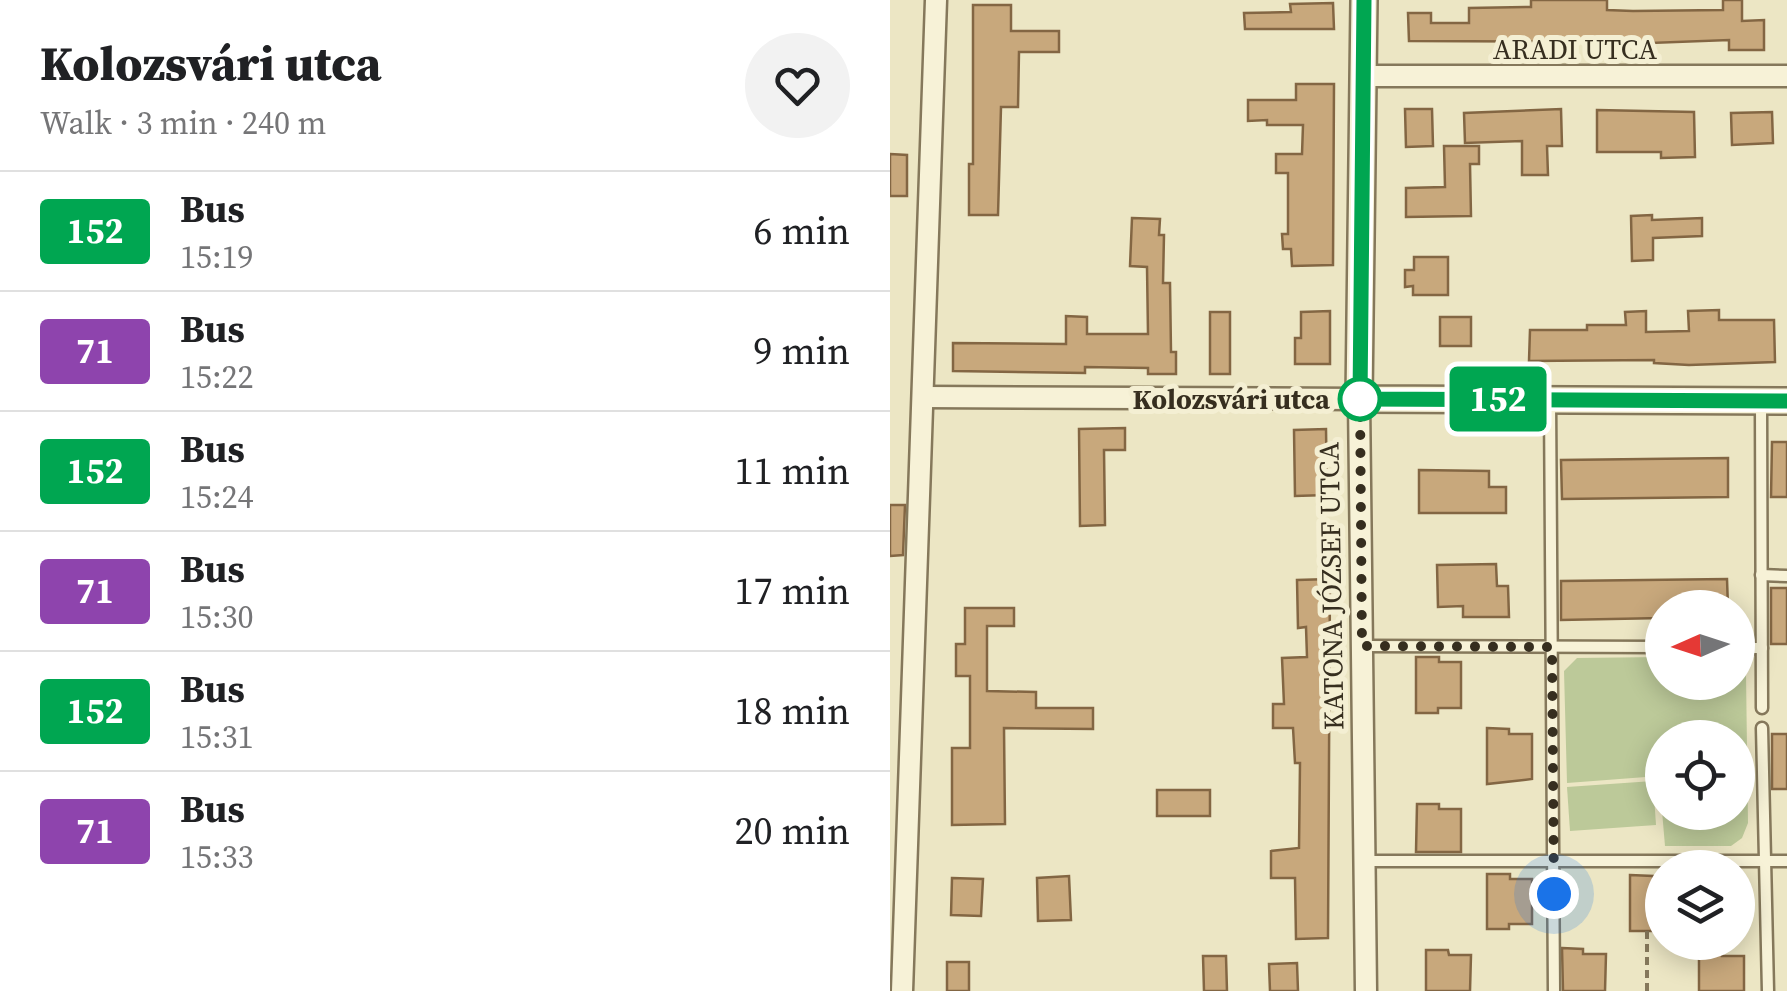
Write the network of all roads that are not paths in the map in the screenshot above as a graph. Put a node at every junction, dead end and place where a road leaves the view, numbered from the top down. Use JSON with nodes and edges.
{"nodes":[{"id":1,"x":936,"y":0,"type":"edge"},
{"id":2,"x":1364,"y":0,"type":"edge"},
{"id":3,"x":1363,"y":76,"type":"junction"},
{"id":4,"x":1787,"y":76,"type":"edge"},
{"id":5,"x":924,"y":397,"type":"junction"},
{"id":6,"x":1360,"y":399,"type":"junction"},
{"id":7,"x":1550,"y":400,"type":"junction"},
{"id":8,"x":1760,"y":401,"type":"junction"},
{"id":9,"x":1787,"y":401,"type":"edge"},
{"id":10,"x":1761,"y":575,"type":"junction"},
{"id":11,"x":1787,"y":576,"type":"edge"},
{"id":12,"x":1362,"y":646,"type":"junction"},
{"id":13,"x":1552,"y":647,"type":"junction"},
{"id":14,"x":1645,"y":648,"type":"edge"},
{"id":15,"x":1755,"y":648,"type":"edge"},
{"id":16,"x":1762,"y":648,"type":"junction"},
{"id":17,"x":1762,"y":708,"type":"dead end"},
{"id":18,"x":1552,"y":714,"type":"junction"},
{"id":19,"x":1565,"y":714,"type":"dead end"},
{"id":20,"x":1762,"y":728,"type":"dead end"},
{"id":21,"x":1364,"y":861,"type":"junction"},
{"id":22,"x":1553,"y":861,"type":"junction"},
{"id":23,"x":1763,"y":861,"type":"junction"},
{"id":24,"x":1787,"y":862,"type":"edge"},
{"id":25,"x":902,"y":991,"type":"edge"},
{"id":26,"x":1366,"y":991,"type":"edge"},
{"id":27,"x":1554,"y":991,"type":"edge"},
{"id":28,"x":1768,"y":991,"type":"edge"}],
"edges":[{"from":1,"to":5,"type":"street"},
{"from":2,"to":3,"type":"street","name":"KATONA JÓZSEF UTCA"},
{"from":3,"to":4,"type":"street","name":"ARADI UTCA"},
{"from":3,"to":6,"type":"street","name":"KATONA JÓZSEF UTCA"},
{"from":5,"to":6,"type":"street"},
{"from":5,"to":25,"type":"street"},
{"from":6,"to":7,"type":"street"},
{"from":6,"to":12,"type":"street","name":"KATONA JÓZSEF UTCA"},
{"from":7,"to":8,"type":"street"},
{"from":7,"to":13,"type":"lane"},
{"from":8,"to":9,"type":"street"},
{"from":8,"to":10,"type":"lane"},
{"from":10,"to":11,"type":"lane"},
{"from":10,"to":16,"type":"lane"},
{"from":12,"to":13,"type":"lane"},
{"from":12,"to":21,"type":"street","name":"KATONA JÓZSEF UTCA"},
{"from":13,"to":14,"type":"lane"},
{"from":13,"to":18,"type":"lane"},
{"from":15,"to":16,"type":"lane"},
{"from":16,"to":17,"type":"lane"},
{"from":18,"to":19,"type":"lane"},
{"from":18,"to":22,"type":"lane"},
{"from":20,"to":23,"type":"lane"},
{"from":21,"to":22,"type":"lane"},
{"from":21,"to":26,"type":"street","name":"KATONA JÓZSEF UTCA"},
{"from":22,"to":23,"type":"lane"},
{"from":22,"to":27,"type":"lane"},
{"from":23,"to":24,"type":"lane"},
{"from":23,"to":28,"type":"lane"}]}
